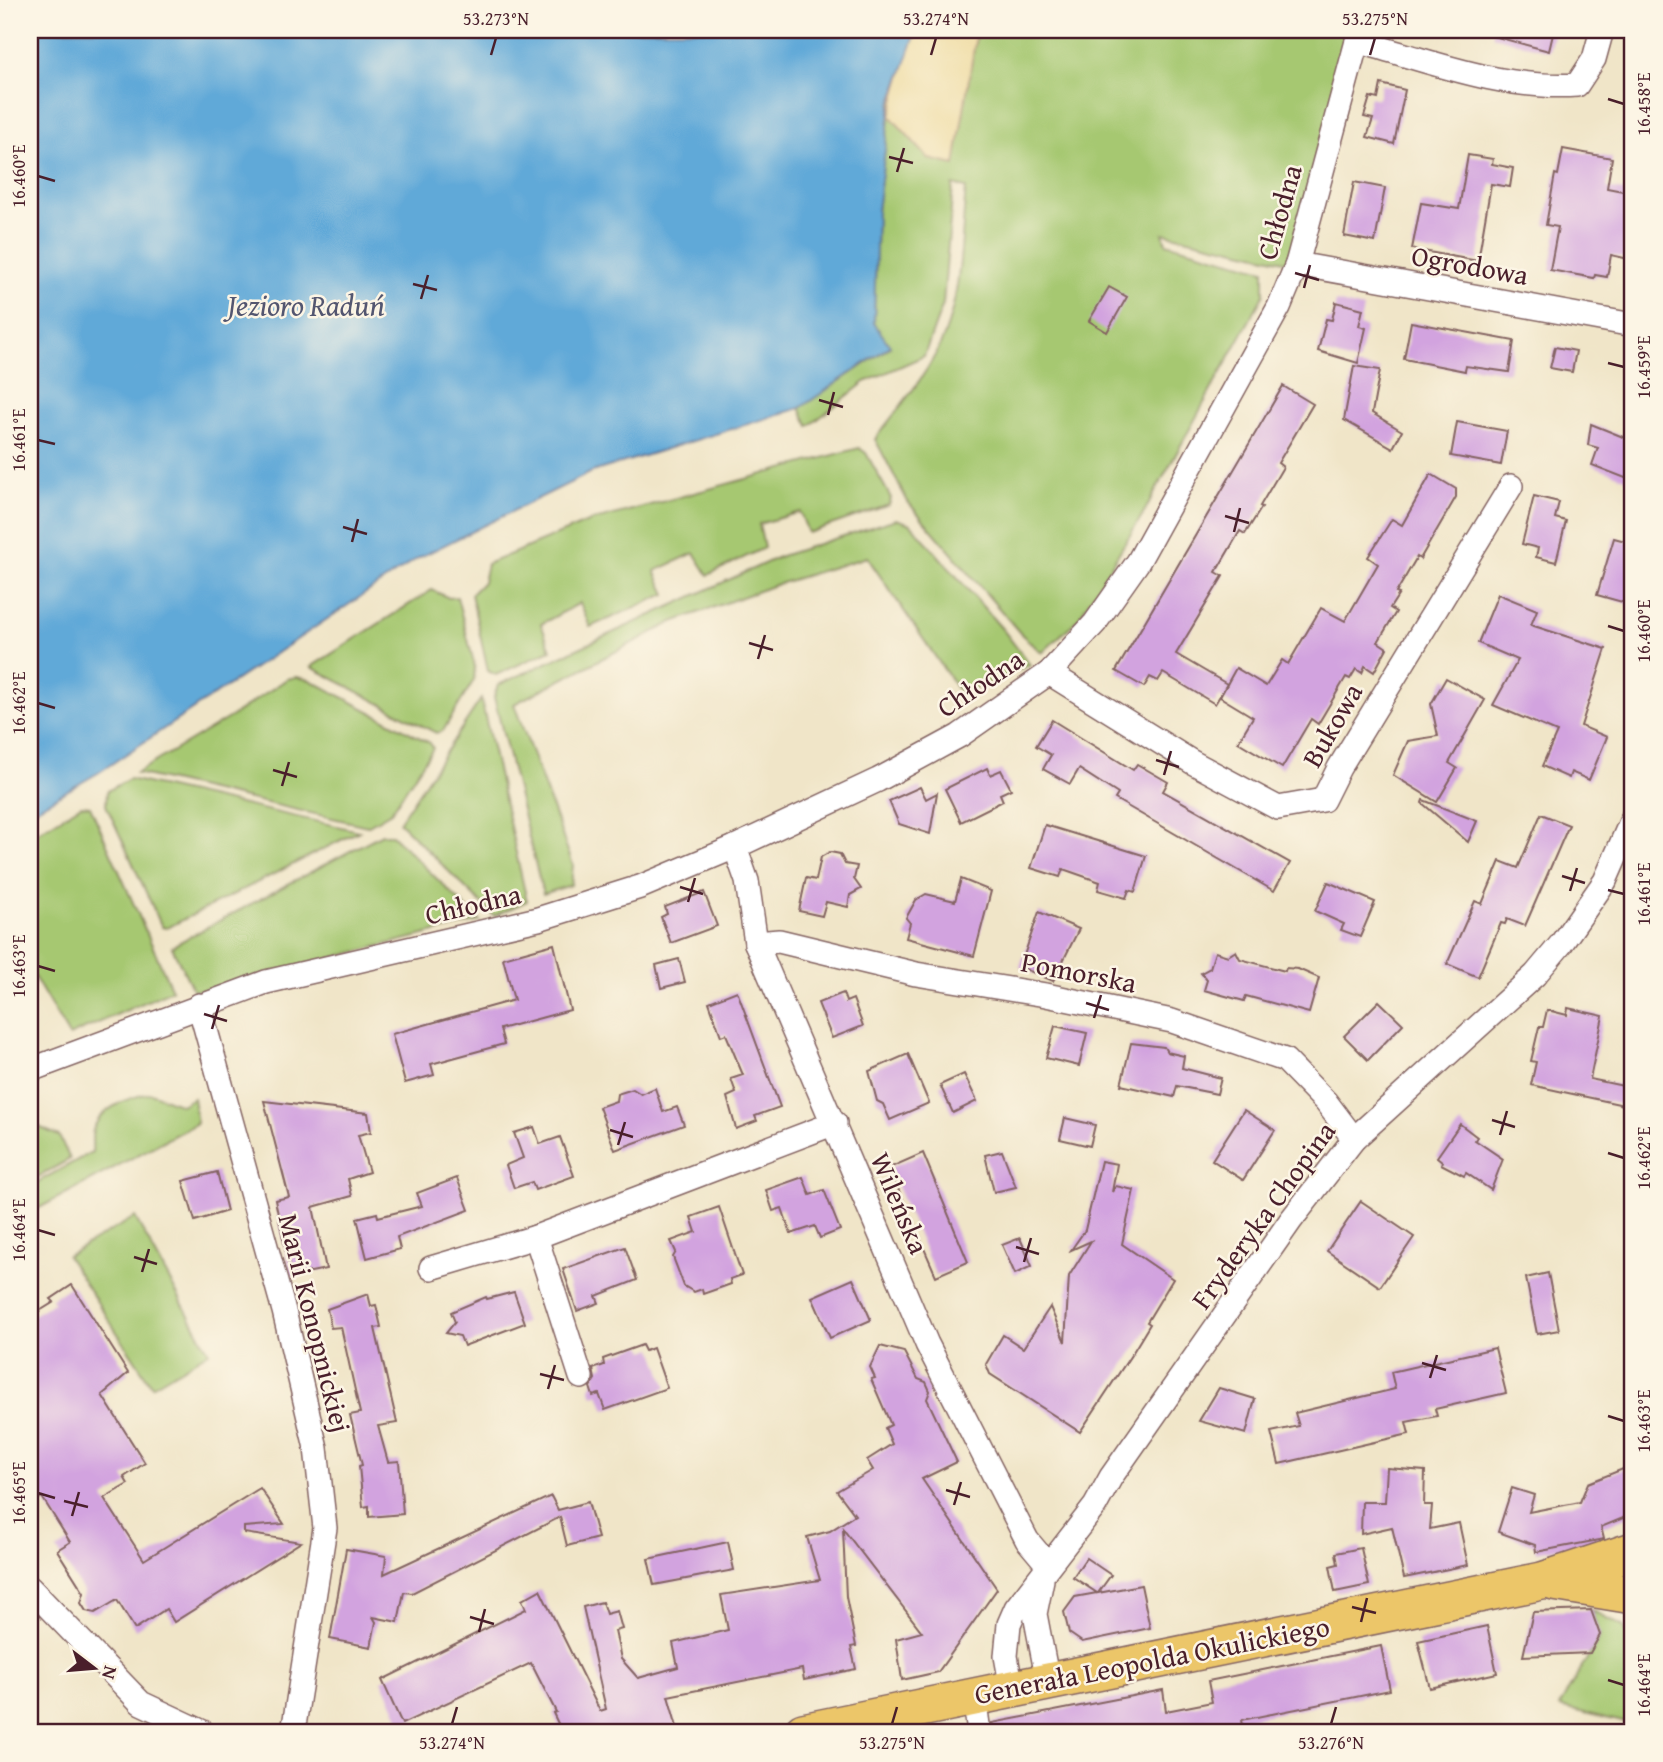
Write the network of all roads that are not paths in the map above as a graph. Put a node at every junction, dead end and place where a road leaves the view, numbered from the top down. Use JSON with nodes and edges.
{"nodes":[{"id":1,"x":1602,"y":30,"type":"edge"},
{"id":2,"x":1358,"y":35,"type":"edge"},
{"id":3,"x":1297,"y":264,"type":"junction"},
{"id":4,"x":1633,"y":325,"type":"edge"},
{"id":5,"x":1511,"y":486,"type":"dead end"},
{"id":6,"x":1049,"y":673,"type":"junction"},
{"id":7,"x":1633,"y":817,"type":"edge"},
{"id":8,"x":735,"y":847,"type":"junction"},
{"id":9,"x":756,"y":943,"type":"junction"},
{"id":10,"x":199,"y":1005,"type":"junction"},
{"id":11,"x":30,"y":1070,"type":"edge"},
{"id":12,"x":835,"y":1123,"type":"junction"},
{"id":13,"x":1354,"y":1139,"type":"junction"},
{"id":14,"x":536,"y":1237,"type":"junction"},
{"id":15,"x":431,"y":1268,"type":"dead end"},
{"id":16,"x":581,"y":1377,"type":"dead end"},
{"id":17,"x":1633,"y":1551,"type":"edge"},
{"id":18,"x":1046,"y":1569,"type":"junction"},
{"id":19,"x":1542,"y":1581,"type":"junction"},
{"id":20,"x":30,"y":1588,"type":"edge"},
{"id":21,"x":1633,"y":1595,"type":"edge"},
{"id":22,"x":1048,"y":1682,"type":"junction"},
{"id":23,"x":1012,"y":1689,"type":"junction"},
{"id":24,"x":974,"y":1696,"type":"junction"},
{"id":25,"x":204,"y":1732,"type":"edge"},
{"id":26,"x":293,"y":1732,"type":"edge"},
{"id":27,"x":803,"y":1732,"type":"edge"},
{"id":28,"x":979,"y":1732,"type":"edge"}],
"edges":[{"from":1,"to":2,"type":"street"},
{"from":2,"to":3,"type":"street","name":"Chłodna"},
{"from":3,"to":4,"type":"street","name":"Ogrodowa"},
{"from":3,"to":6,"type":"street","name":"Chłodna"},
{"from":5,"to":6,"type":"street","name":"Bukowa"},
{"from":6,"to":8,"type":"street","name":"Chłodna"},
{"from":7,"to":13,"type":"street","name":"Fryderyka Chopina"},
{"from":8,"to":9,"type":"street","name":"Wileńska"},
{"from":8,"to":10,"type":"street","name":"Chłodna"},
{"from":9,"to":12,"type":"street","name":"Wileńska"},
{"from":9,"to":13,"type":"street","name":"Pomorska"},
{"from":10,"to":11,"type":"street"},
{"from":10,"to":26,"type":"street","name":"Marii Konopnickiej"},
{"from":12,"to":14,"type":"street"},
{"from":12,"to":18,"type":"street","name":"Wileńska"},
{"from":13,"to":18,"type":"street","name":"Fryderyka Chopina"},
{"from":14,"to":15,"type":"street"},
{"from":14,"to":16,"type":"street"},
{"from":17,"to":19,"type":"main road","name":"Generała Leopolda Okulickiego"},
{"from":18,"to":22,"type":"street"},
{"from":18,"to":23,"type":"street","name":"Fryderyka Chopina"},
{"from":19,"to":21,"type":"main road","name":"Generała Leopolda Okulickiego"},
{"from":19,"to":22,"type":"main road","name":"Generała Leopolda Okulickiego"},
{"from":20,"to":25,"type":"street"},
{"from":22,"to":23,"type":"main road","name":"Generała Leopolda Okulickiego"},
{"from":23,"to":24,"type":"main road","name":"Generała Leopolda Okulickiego"},
{"from":24,"to":27,"type":"main road","name":"Generała Leopolda Okulickiego"},
{"from":24,"to":28,"type":"street"}]}
